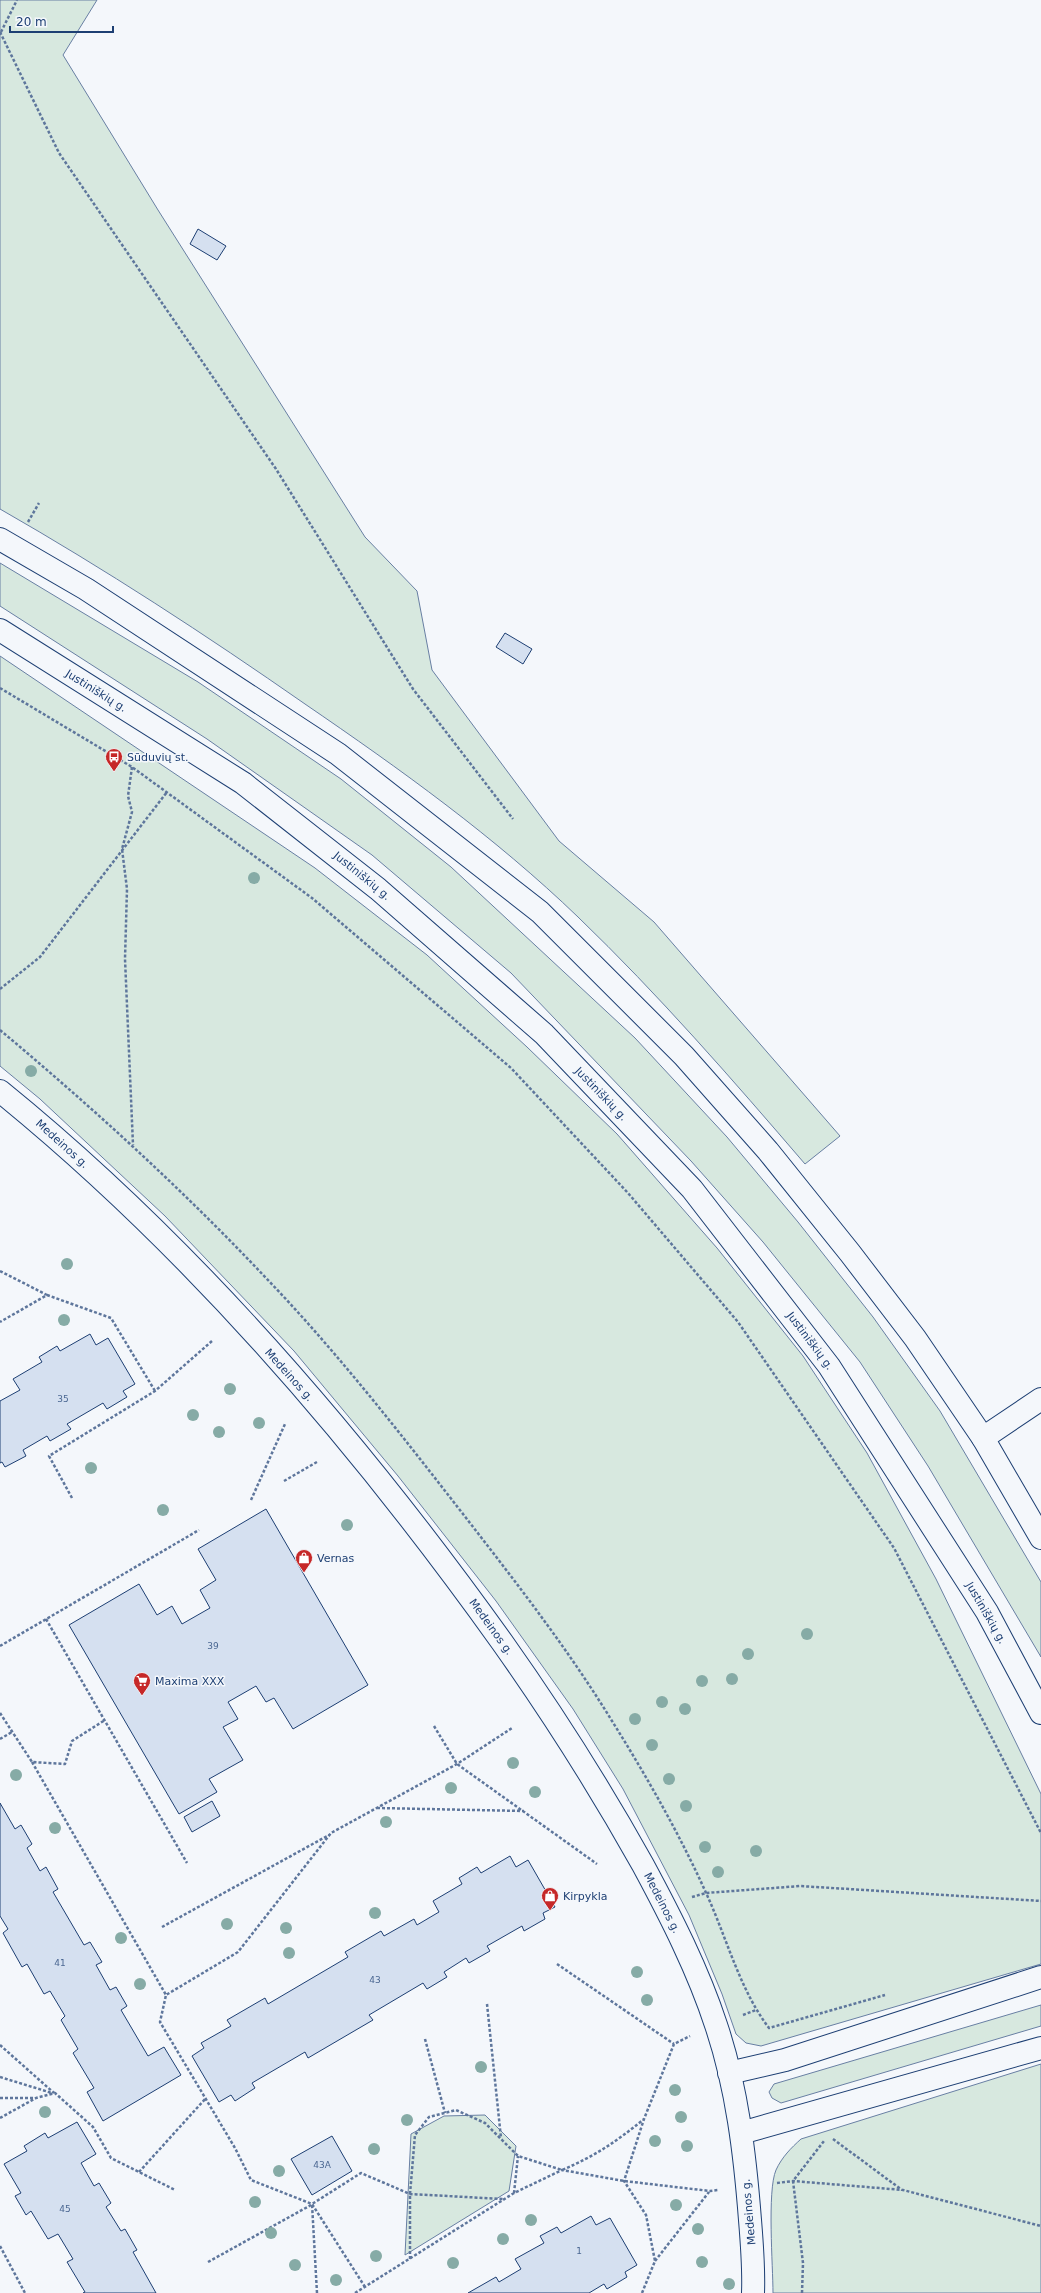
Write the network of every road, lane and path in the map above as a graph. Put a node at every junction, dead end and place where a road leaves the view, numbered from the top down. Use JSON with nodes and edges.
{"nodes":[{"id":1,"x":18,"y":0,"type":"edge"},
{"id":2,"x":0,"y":32,"type":"edge"},
{"id":3,"x":39,"y":503,"type":"dead end"},
{"id":4,"x":26,"y":525,"type":"dead end"},
{"id":5,"x":0,"y":539,"type":"edge"},
{"id":6,"x":0,"y":630,"type":"edge"},
{"id":7,"x":0,"y":688,"type":"edge"},
{"id":8,"x":132,"y":767,"type":"junction"},
{"id":9,"x":167,"y":792,"type":"junction"},
{"id":10,"x":512,"y":819,"type":"dead end"},
{"id":11,"x":122,"y":850,"type":"junction"},
{"id":12,"x":0,"y":989,"type":"edge"},
{"id":13,"x":0,"y":1091,"type":"edge"},
{"id":14,"x":133,"y":1145,"type":"dead end"},
{"id":15,"x":0,"y":1271,"type":"edge"},
{"id":16,"x":47,"y":1295,"type":"junction"},
{"id":17,"x":0,"y":1322,"type":"edge"},
{"id":18,"x":212,"y":1341,"type":"dead end"},
{"id":19,"x":156,"y":1390,"type":"junction"},
{"id":20,"x":1041,"y":1399,"type":"edge"},
{"id":21,"x":285,"y":1424,"type":"dead end"},
{"id":22,"x":983,"y":1438,"type":"junction"},
{"id":23,"x":317,"y":1462,"type":"dead end"},
{"id":24,"x":284,"y":1481,"type":"dead end"},
{"id":25,"x":72,"y":1498,"type":"dead end"},
{"id":26,"x":251,"y":1500,"type":"dead end"},
{"id":27,"x":200,"y":1530,"type":"dead end"},
{"id":28,"x":1041,"y":1538,"type":"edge"},
{"id":29,"x":46,"y":1619,"type":"junction"},
{"id":30,"x":0,"y":1646,"type":"edge"},
{"id":31,"x":1041,"y":1712,"type":"edge"},
{"id":32,"x":0,"y":1713,"type":"edge"},
{"id":33,"x":104,"y":1720,"type":"junction"},
{"id":34,"x":434,"y":1726,"type":"dead end"},
{"id":35,"x":512,"y":1728,"type":"dead end"},
{"id":36,"x":12,"y":1732,"type":"junction"},
{"id":37,"x":0,"y":1739,"type":"edge"},
{"id":38,"x":32,"y":1762,"type":"junction"},
{"id":39,"x":457,"y":1764,"type":"junction"},
{"id":40,"x":376,"y":1808,"type":"junction"},
{"id":41,"x":524,"y":1812,"type":"junction"},
{"id":42,"x":331,"y":1833,"type":"junction"},
{"id":43,"x":1041,"y":1833,"type":"edge"},
{"id":44,"x":187,"y":1863,"type":"dead end"},
{"id":45,"x":597,"y":1864,"type":"dead end"},
{"id":46,"x":1041,"y":1901,"type":"edge"},
{"id":47,"x":664,"y":1905,"type":"junction"},
{"id":48,"x":162,"y":1927,"type":"dead end"},
{"id":49,"x":557,"y":1964,"type":"dead end"},
{"id":50,"x":1041,"y":1977,"type":"edge"},
{"id":51,"x":166,"y":1995,"type":"junction"},
{"id":52,"x":487,"y":2004,"type":"dead end"},
{"id":53,"x":692,"y":2035,"type":"dead end"},
{"id":54,"x":425,"y":2039,"type":"dead end"},
{"id":55,"x":674,"y":2044,"type":"junction"},
{"id":56,"x":0,"y":2045,"type":"edge"},
{"id":57,"x":1041,"y":2048,"type":"edge"},
{"id":58,"x":729,"y":2073,"type":"junction"},
{"id":59,"x":0,"y":2077,"type":"edge"},
{"id":60,"x":54,"y":2093,"type":"junction"},
{"id":61,"x":0,"y":2098,"type":"edge"},
{"id":62,"x":36,"y":2098,"type":"junction"},
{"id":63,"x":206,"y":2098,"type":"junction"},
{"id":64,"x":445,"y":2113,"type":"junction"},
{"id":65,"x":0,"y":2118,"type":"edge"},
{"id":66,"x":644,"y":2120,"type":"junction"},
{"id":67,"x":741,"y":2133,"type":"junction"},
{"id":68,"x":501,"y":2139,"type":"junction"},
{"id":69,"x":833,"y":2139,"type":"dead end"},
{"id":70,"x":824,"y":2140,"type":"dead end"},
{"id":71,"x":518,"y":2156,"type":"junction"},
{"id":72,"x":562,"y":2170,"type":"junction"},
{"id":73,"x":139,"y":2172,"type":"junction"},
{"id":74,"x":793,"y":2180,"type":"junction"},
{"id":75,"x":624,"y":2181,"type":"junction"},
{"id":76,"x":772,"y":2184,"type":"dead end"},
{"id":77,"x":721,"y":2189,"type":"dead end"},
{"id":78,"x":175,"y":2190,"type":"dead end"},
{"id":79,"x":902,"y":2190,"type":"junction"},
{"id":80,"x":710,"y":2191,"type":"junction"},
{"id":81,"x":514,"y":2193,"type":"junction"},
{"id":82,"x":410,"y":2194,"type":"junction"},
{"id":83,"x":504,"y":2199,"type":"junction"},
{"id":84,"x":312,"y":2204,"type":"junction"},
{"id":85,"x":1041,"y":2226,"type":"edge"},
{"id":86,"x":0,"y":2246,"type":"edge"},
{"id":87,"x":410,"y":2259,"type":"junction"},
{"id":88,"x":655,"y":2261,"type":"junction"},
{"id":89,"x":208,"y":2262,"type":"dead end"},
{"id":90,"x":365,"y":2287,"type":"junction"},
{"id":91,"x":25,"y":2293,"type":"edge"},
{"id":92,"x":317,"y":2293,"type":"edge"},
{"id":93,"x":355,"y":2293,"type":"edge"},
{"id":94,"x":642,"y":2293,"type":"edge"},
{"id":95,"x":753,"y":2293,"type":"edge"},
{"id":96,"x":802,"y":2293,"type":"edge"}],
"edges":[{"from":1,"to":2,"type":"path"},
{"from":2,"to":10,"type":"path"},
{"from":3,"to":4,"type":"path"},
{"from":5,"to":22,"type":"main road"},
{"from":6,"to":31,"type":"main road","name":"Justiniškių g."},
{"from":7,"to":8,"type":"path"},
{"from":8,"to":9,"type":"path"},
{"from":8,"to":11,"type":"path"},
{"from":9,"to":11,"type":"path"},
{"from":9,"to":43,"type":"path"},
{"from":11,"to":12,"type":"path"},
{"from":11,"to":14,"type":"path"},
{"from":13,"to":47,"type":"main road","name":"Medeinos g."},
{"from":15,"to":16,"type":"path"},
{"from":16,"to":17,"type":"path"},
{"from":16,"to":19,"type":"path"},
{"from":18,"to":19,"type":"path"},
{"from":19,"to":25,"type":"path"},
{"from":20,"to":22,"type":"main road"},
{"from":21,"to":26,"type":"path"},
{"from":22,"to":28,"type":"main road"},
{"from":23,"to":24,"type":"path"},
{"from":27,"to":29,"type":"path"},
{"from":29,"to":30,"type":"path"},
{"from":29,"to":33,"type":"path"},
{"from":32,"to":36,"type":"path"},
{"from":33,"to":38,"type":"path"},
{"from":33,"to":44,"type":"path"},
{"from":34,"to":39,"type":"path"},
{"from":35,"to":39,"type":"path"},
{"from":36,"to":37,"type":"path"},
{"from":36,"to":38,"type":"path"},
{"from":38,"to":51,"type":"path"},
{"from":39,"to":40,"type":"path"},
{"from":39,"to":41,"type":"path"},
{"from":40,"to":41,"type":"path"},
{"from":40,"to":42,"type":"path"},
{"from":41,"to":45,"type":"path"},
{"from":42,"to":48,"type":"path"},
{"from":42,"to":51,"type":"path"},
{"from":46,"to":47,"type":"path"},
{"from":47,"to":58,"type":"main road","name":"Medeinos g."},
{"from":49,"to":55,"type":"path"},
{"from":50,"to":58,"type":"main road"},
{"from":51,"to":63,"type":"path"},
{"from":52,"to":68,"type":"path"},
{"from":53,"to":55,"type":"path"},
{"from":54,"to":64,"type":"path"},
{"from":55,"to":66,"type":"path"},
{"from":56,"to":60,"type":"path"},
{"from":57,"to":67,"type":"main road"},
{"from":58,"to":67,"type":"main road","name":"Medeinos g."},
{"from":59,"to":60,"type":"path"},
{"from":60,"to":62,"type":"path"},
{"from":60,"to":73,"type":"path"},
{"from":61,"to":62,"type":"path"},
{"from":62,"to":65,"type":"path"},
{"from":63,"to":73,"type":"path"},
{"from":63,"to":84,"type":"path"},
{"from":64,"to":68,"type":"path"},
{"from":64,"to":82,"type":"path"},
{"from":66,"to":72,"type":"path"},
{"from":66,"to":75,"type":"path"},
{"from":67,"to":95,"type":"main road","name":"Medeinos g."},
{"from":68,"to":71,"type":"path"},
{"from":69,"to":79,"type":"path"},
{"from":70,"to":74,"type":"path"},
{"from":71,"to":72,"type":"path"},
{"from":71,"to":81,"type":"path"},
{"from":72,"to":75,"type":"path"},
{"from":72,"to":81,"type":"path"},
{"from":73,"to":78,"type":"path"},
{"from":74,"to":76,"type":"path"},
{"from":74,"to":79,"type":"path"},
{"from":74,"to":96,"type":"path"},
{"from":75,"to":80,"type":"path"},
{"from":75,"to":88,"type":"path"},
{"from":77,"to":80,"type":"path"},
{"from":79,"to":85,"type":"path"},
{"from":80,"to":88,"type":"path"},
{"from":81,"to":83,"type":"path"},
{"from":82,"to":83,"type":"path"},
{"from":82,"to":84,"type":"path"},
{"from":82,"to":87,"type":"path"},
{"from":83,"to":87,"type":"path"},
{"from":84,"to":89,"type":"path"},
{"from":84,"to":90,"type":"path"},
{"from":84,"to":92,"type":"path"},
{"from":86,"to":91,"type":"path"},
{"from":87,"to":90,"type":"path"},
{"from":88,"to":94,"type":"path"},
{"from":90,"to":93,"type":"path"}]}
